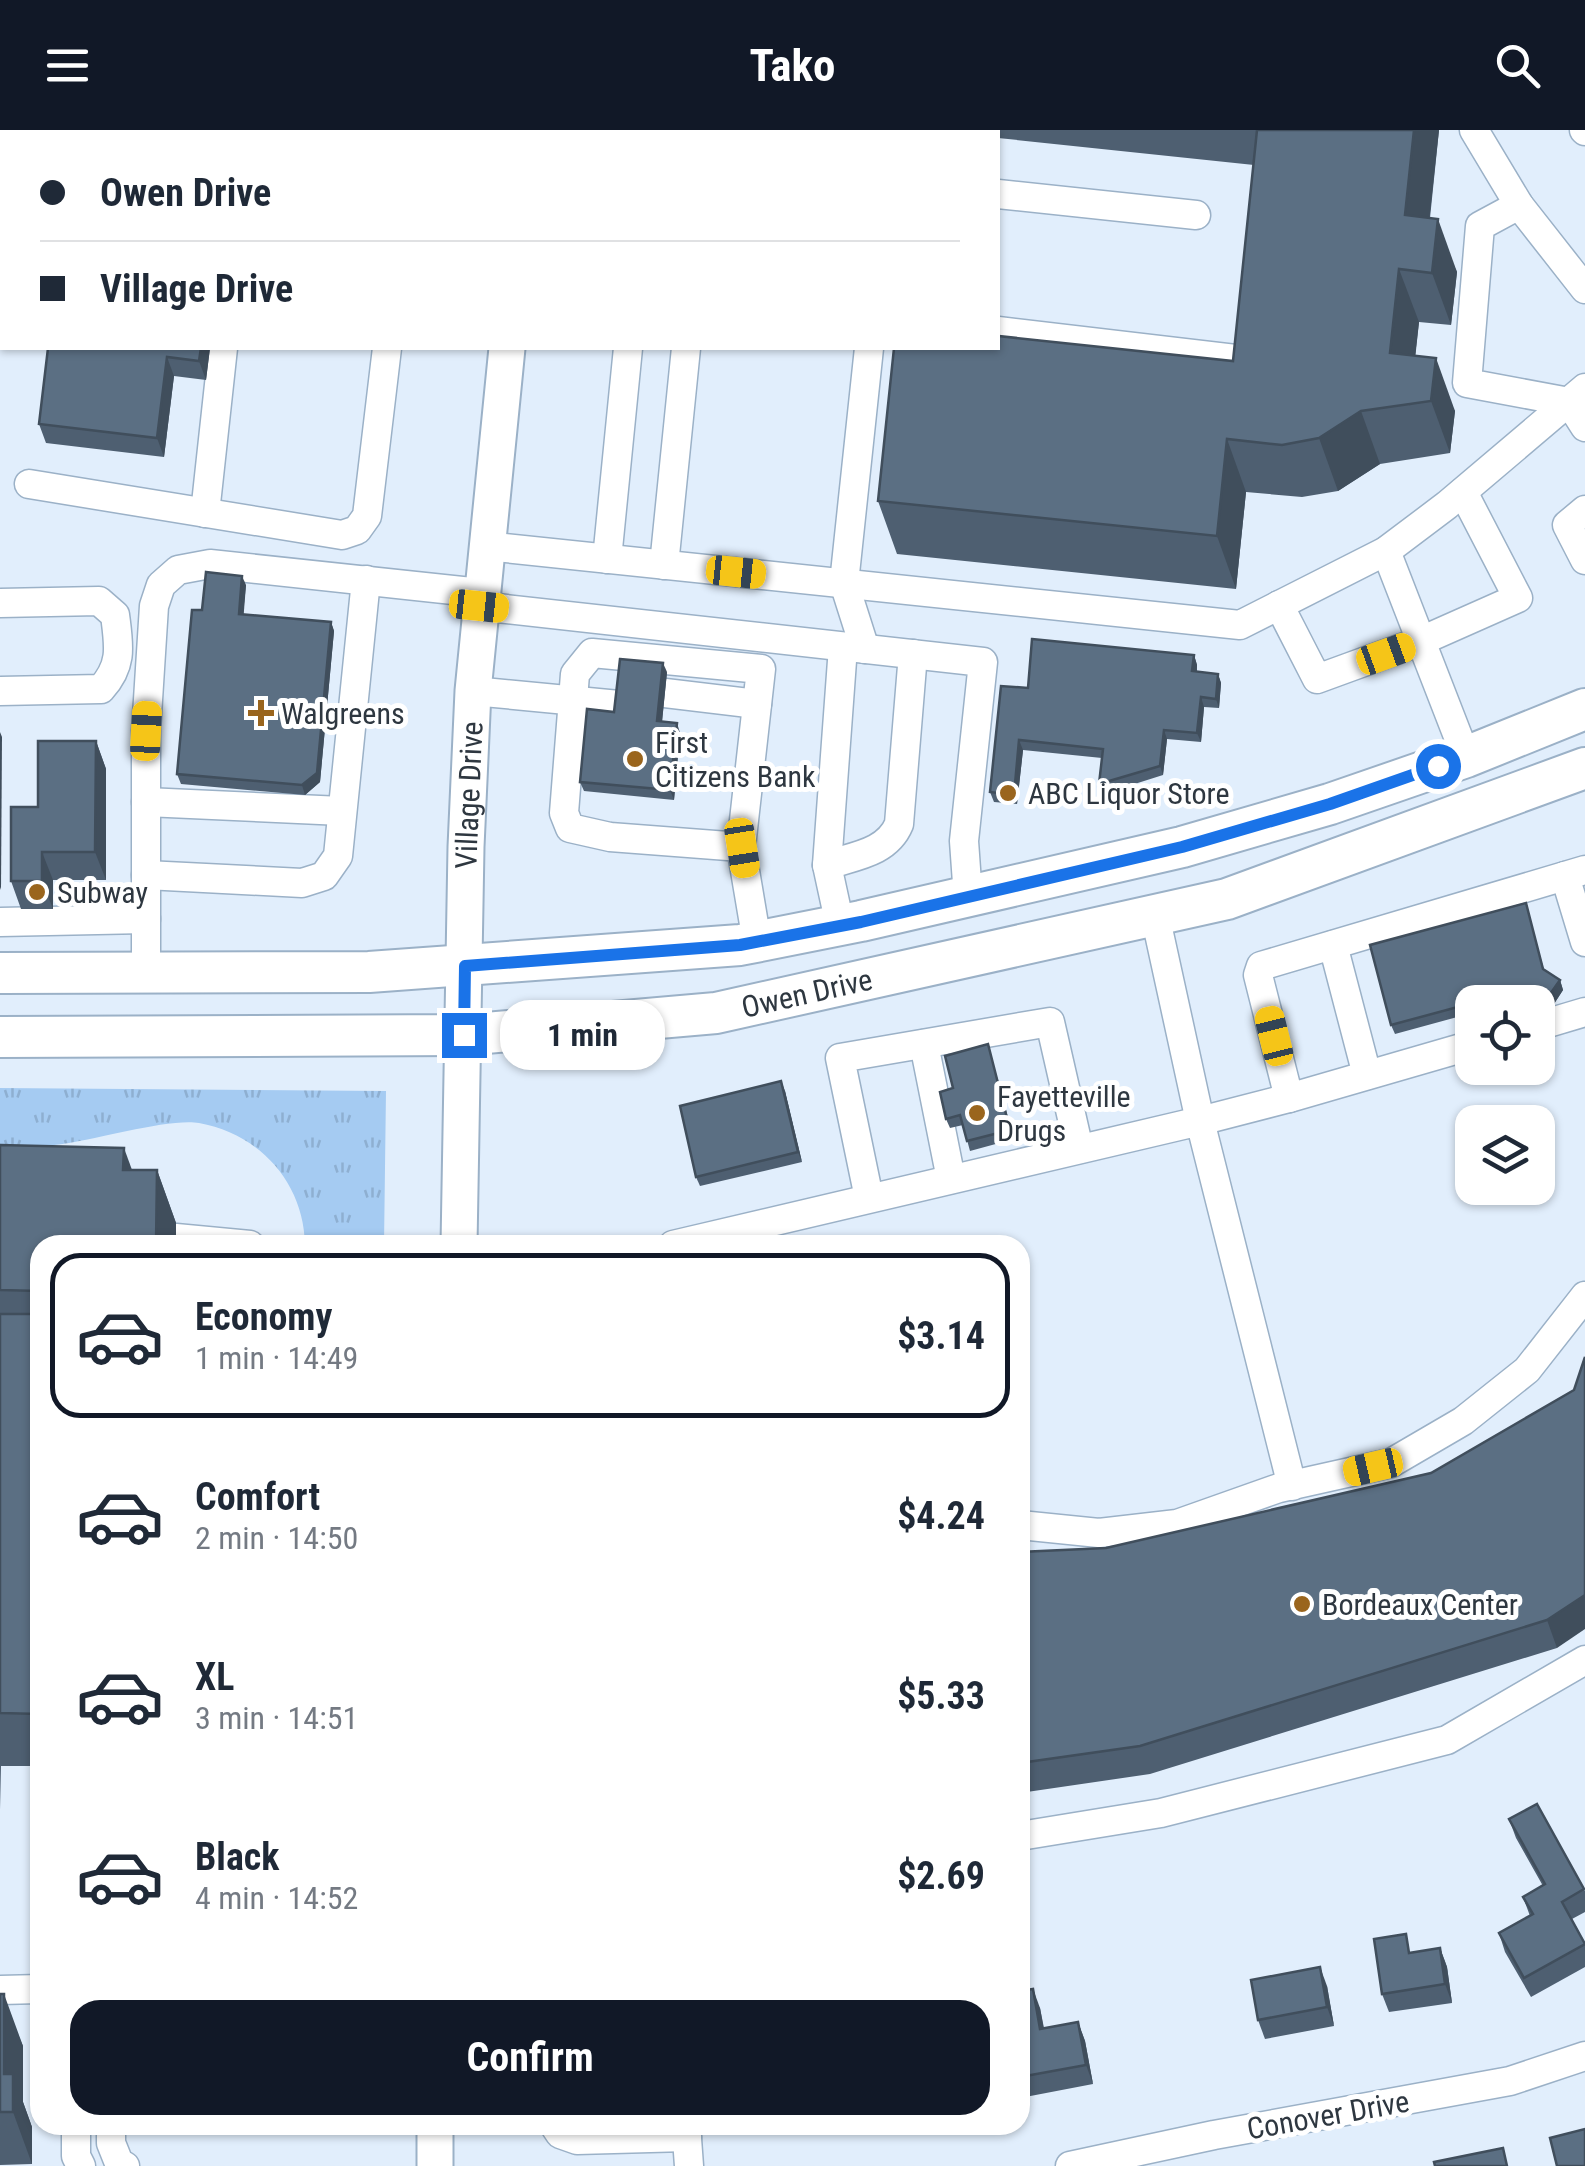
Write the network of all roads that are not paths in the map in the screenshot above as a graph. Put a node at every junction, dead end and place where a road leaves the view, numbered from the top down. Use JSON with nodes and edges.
{"nodes":[{"id":1,"x":1474,"y":130,"type":"edge"},
{"id":2,"x":1000,"y":194,"type":"edge"},
{"id":3,"x":1519,"y":205,"type":"junction"},
{"id":4,"x":1196,"y":215,"type":"dead end"},
{"id":5,"x":1585,"y":289,"type":"edge"},
{"id":6,"x":1000,"y":331,"type":"edge"},
{"id":7,"x":224,"y":350,"type":"edge"},
{"id":8,"x":387,"y":350,"type":"edge"},
{"id":9,"x":507,"y":350,"type":"edge"},
{"id":10,"x":628,"y":350,"type":"edge"},
{"id":11,"x":686,"y":350,"type":"edge"},
{"id":12,"x":869,"y":350,"type":"edge"},
{"id":13,"x":1244,"y":360,"type":"edge"},
{"id":14,"x":1577,"y":395,"type":"edge"},
{"id":15,"x":1585,"y":427,"type":"edge"},
{"id":16,"x":29,"y":484,"type":"dead end"},
{"id":17,"x":1462,"y":492,"type":"junction"},
{"id":18,"x":1585,"y":510,"type":"edge"},
{"id":19,"x":205,"y":513,"type":"junction"},
{"id":20,"x":486,"y":546,"type":"junction"},
{"id":21,"x":1386,"y":551,"type":"junction"},
{"id":22,"x":607,"y":559,"type":"junction"},
{"id":23,"x":1585,"y":560,"type":"edge"},
{"id":24,"x":664,"y":564,"type":"junction"},
{"id":25,"x":366,"y":580,"type":"junction"},
{"id":26,"x":844,"y":583,"type":"junction"},
{"id":27,"x":480,"y":600,"type":"junction"},
{"id":28,"x":0,"y":603,"type":"edge"},
{"id":29,"x":1279,"y":605,"type":"junction"},
{"id":30,"x":1421,"y":642,"type":"junction"},
{"id":31,"x":854,"y":648,"type":"junction"},
{"id":32,"x":914,"y":654,"type":"junction"},
{"id":33,"x":114,"y":675,"type":"junction"},
{"id":34,"x":576,"y":683,"type":"junction"},
{"id":35,"x":148,"y":689,"type":"junction"},
{"id":36,"x":621,"y":689,"type":"edge"},
{"id":37,"x":0,"y":690,"type":"edge"},
{"id":38,"x":472,"y":691,"type":"junction"},
{"id":39,"x":665,"y":694,"type":"edge"},
{"id":40,"x":758,"y":695,"type":"junction"},
{"id":41,"x":1585,"y":709,"type":"edge"},
{"id":42,"x":1466,"y":757,"type":"junction"},
{"id":43,"x":1585,"y":768,"type":"edge"},
{"id":44,"x":146,"y":802,"type":"junction"},
{"id":45,"x":342,"y":810,"type":"junction"},
{"id":46,"x":742,"y":848,"type":"junction"},
{"id":47,"x":827,"y":865,"type":"junction"},
{"id":48,"x":1575,"y":873,"type":"edge"},
{"id":49,"x":146,"y":875,"type":"junction"},
{"id":50,"x":968,"y":897,"type":"junction"},
{"id":51,"x":1155,"y":915,"type":"junction"},
{"id":52,"x":146,"y":919,"type":"junction"},
{"id":53,"x":0,"y":922,"type":"edge"},
{"id":54,"x":840,"y":925,"type":"junction"},
{"id":55,"x":757,"y":942,"type":"junction"},
{"id":56,"x":1585,"y":942,"type":"edge"},
{"id":57,"x":1333,"y":945,"type":"junction"},
{"id":58,"x":465,"y":966,"type":"junction"},
{"id":59,"x":0,"y":973,"type":"edge"},
{"id":60,"x":146,"y":973,"type":"junction"},
{"id":61,"x":1585,"y":1012,"type":"edge"},
{"id":62,"x":1555,"y":1021,"type":"edge"},
{"id":63,"x":464,"y":1035,"type":"junction"},
{"id":64,"x":0,"y":1037,"type":"edge"},
{"id":65,"x":924,"y":1044,"type":"junction"},
{"id":66,"x":1455,"y":1050,"type":"edge"},
{"id":67,"x":1367,"y":1075,"type":"junction"},
{"id":68,"x":1289,"y":1098,"type":"junction"},
{"id":69,"x":1200,"y":1121,"type":"junction"},
{"id":70,"x":1079,"y":1149,"type":"junction"},
{"id":71,"x":951,"y":1179,"type":"junction"},
{"id":72,"x":870,"y":1198,"type":"junction"},
{"id":73,"x":459,"y":1235,"type":"edge"},
{"id":74,"x":714,"y":1235,"type":"edge"},
{"id":75,"x":1585,"y":1296,"type":"edge"},
{"id":76,"x":1292,"y":1486,"type":"junction"},
{"id":77,"x":1030,"y":1526,"type":"edge"},
{"id":78,"x":1585,"y":1660,"type":"edge"},
{"id":79,"x":1030,"y":1834,"type":"edge"},
{"id":80,"x":0,"y":1990,"type":"edge"},
{"id":81,"x":30,"y":1990,"type":"edge"},
{"id":82,"x":1585,"y":2056,"type":"edge"},
{"id":83,"x":76,"y":2135,"type":"edge"},
{"id":84,"x":111,"y":2135,"type":"edge"},
{"id":85,"x":435,"y":2135,"type":"edge"},
{"id":86,"x":563,"y":2135,"type":"edge"},
{"id":87,"x":637,"y":2135,"type":"edge"},
{"id":88,"x":686,"y":2135,"type":"edge"},
{"id":89,"x":118,"y":2165,"type":"edge"},
{"id":90,"x":81,"y":2166,"type":"edge"},
{"id":91,"x":435,"y":2166,"type":"edge"},
{"id":92,"x":689,"y":2166,"type":"edge"},
{"id":93,"x":1070,"y":2166,"type":"edge"}],
"edges":[{"from":1,"to":3,"type":"street"},
{"from":2,"to":4,"type":"street"},
{"from":3,"to":5,"type":"street"},
{"from":3,"to":14,"type":"street"},
{"from":6,"to":13,"type":"street"},
{"from":7,"to":19,"type":"street"},
{"from":8,"to":19,"type":"street"},
{"from":9,"to":20,"type":"main road","name":"Village Drive"},
{"from":10,"to":22,"type":"street"},
{"from":11,"to":24,"type":"street"},
{"from":12,"to":26,"type":"street"},
{"from":14,"to":15,"type":"street"},
{"from":14,"to":17,"type":"street"},
{"from":16,"to":19,"type":"street"},
{"from":17,"to":21,"type":"street"},
{"from":17,"to":30,"type":"street"},
{"from":18,"to":23,"type":"street"},
{"from":20,"to":22,"type":"street"},
{"from":20,"to":27,"type":"main road","name":"Village Drive"},
{"from":21,"to":29,"type":"street"},
{"from":21,"to":30,"type":"street"},
{"from":22,"to":24,"type":"street"},
{"from":24,"to":26,"type":"street"},
{"from":25,"to":27,"type":"street"},
{"from":25,"to":35,"type":"street"},
{"from":25,"to":45,"type":"street"},
{"from":26,"to":29,"type":"street"},
{"from":26,"to":31,"type":"street"},
{"from":27,"to":31,"type":"street"},
{"from":27,"to":38,"type":"main road","name":"Village Drive"},
{"from":28,"to":33,"type":"street"},
{"from":29,"to":30,"type":"street"},
{"from":30,"to":42,"type":"street"},
{"from":31,"to":32,"type":"street"},
{"from":31,"to":47,"type":"street"},
{"from":32,"to":47,"type":"street"},
{"from":32,"to":50,"type":"street"},
{"from":33,"to":35,"type":"street"},
{"from":33,"to":37,"type":"street"},
{"from":34,"to":36,"type":"street"},
{"from":34,"to":38,"type":"street"},
{"from":34,"to":40,"type":"street"},
{"from":34,"to":46,"type":"street"},
{"from":35,"to":44,"type":"street"},
{"from":38,"to":58,"type":"main road","name":"Village Drive"},
{"from":39,"to":40,"type":"street"},
{"from":40,"to":46,"type":"street"},
{"from":41,"to":42,"type":"highway","name":"Owen Drive"},
{"from":42,"to":50,"type":"highway","name":"Owen Drive"},
{"from":43,"to":51,"type":"highway","name":"Owen Drive"},
{"from":44,"to":45,"type":"street"},
{"from":44,"to":49,"type":"street"},
{"from":45,"to":49,"type":"street"},
{"from":46,"to":55,"type":"street"},
{"from":47,"to":54,"type":"street"},
{"from":48,"to":56,"type":"street"},
{"from":48,"to":57,"type":"street"},
{"from":49,"to":52,"type":"street"},
{"from":50,"to":54,"type":"highway","name":"Owen Drive"},
{"from":51,"to":63,"type":"highway","name":"Owen Drive"},
{"from":51,"to":69,"type":"street"},
{"from":52,"to":53,"type":"street"},
{"from":52,"to":60,"type":"street"},
{"from":54,"to":55,"type":"highway","name":"Owen Drive"},
{"from":55,"to":58,"type":"highway","name":"Owen Drive"},
{"from":57,"to":67,"type":"street"},
{"from":57,"to":68,"type":"street"},
{"from":58,"to":60,"type":"highway","name":"Owen Drive"},
{"from":58,"to":63,"type":"main road","name":"Village Drive"},
{"from":59,"to":60,"type":"highway","name":"Owen Drive"},
{"from":61,"to":62,"type":"street"},
{"from":63,"to":64,"type":"highway","name":"Owen Drive"},
{"from":63,"to":73,"type":"main road","name":"Village Drive"},
{"from":65,"to":70,"type":"street"},
{"from":65,"to":71,"type":"street"},
{"from":65,"to":72,"type":"street"},
{"from":66,"to":67,"type":"street"},
{"from":67,"to":68,"type":"street"},
{"from":68,"to":69,"type":"street"},
{"from":69,"to":70,"type":"street"},
{"from":69,"to":76,"type":"street"},
{"from":70,"to":71,"type":"street"},
{"from":71,"to":72,"type":"street"},
{"from":72,"to":74,"type":"street"},
{"from":75,"to":76,"type":"street"},
{"from":76,"to":77,"type":"street"},
{"from":78,"to":79,"type":"street"},
{"from":80,"to":81,"type":"street"},
{"from":82,"to":93,"type":"street","name":"Conover Drive"},
{"from":83,"to":90,"type":"street"},
{"from":84,"to":89,"type":"street"},
{"from":85,"to":91,"type":"main road"},
{"from":86,"to":87,"type":"street"},
{"from":88,"to":92,"type":"street"}]}
